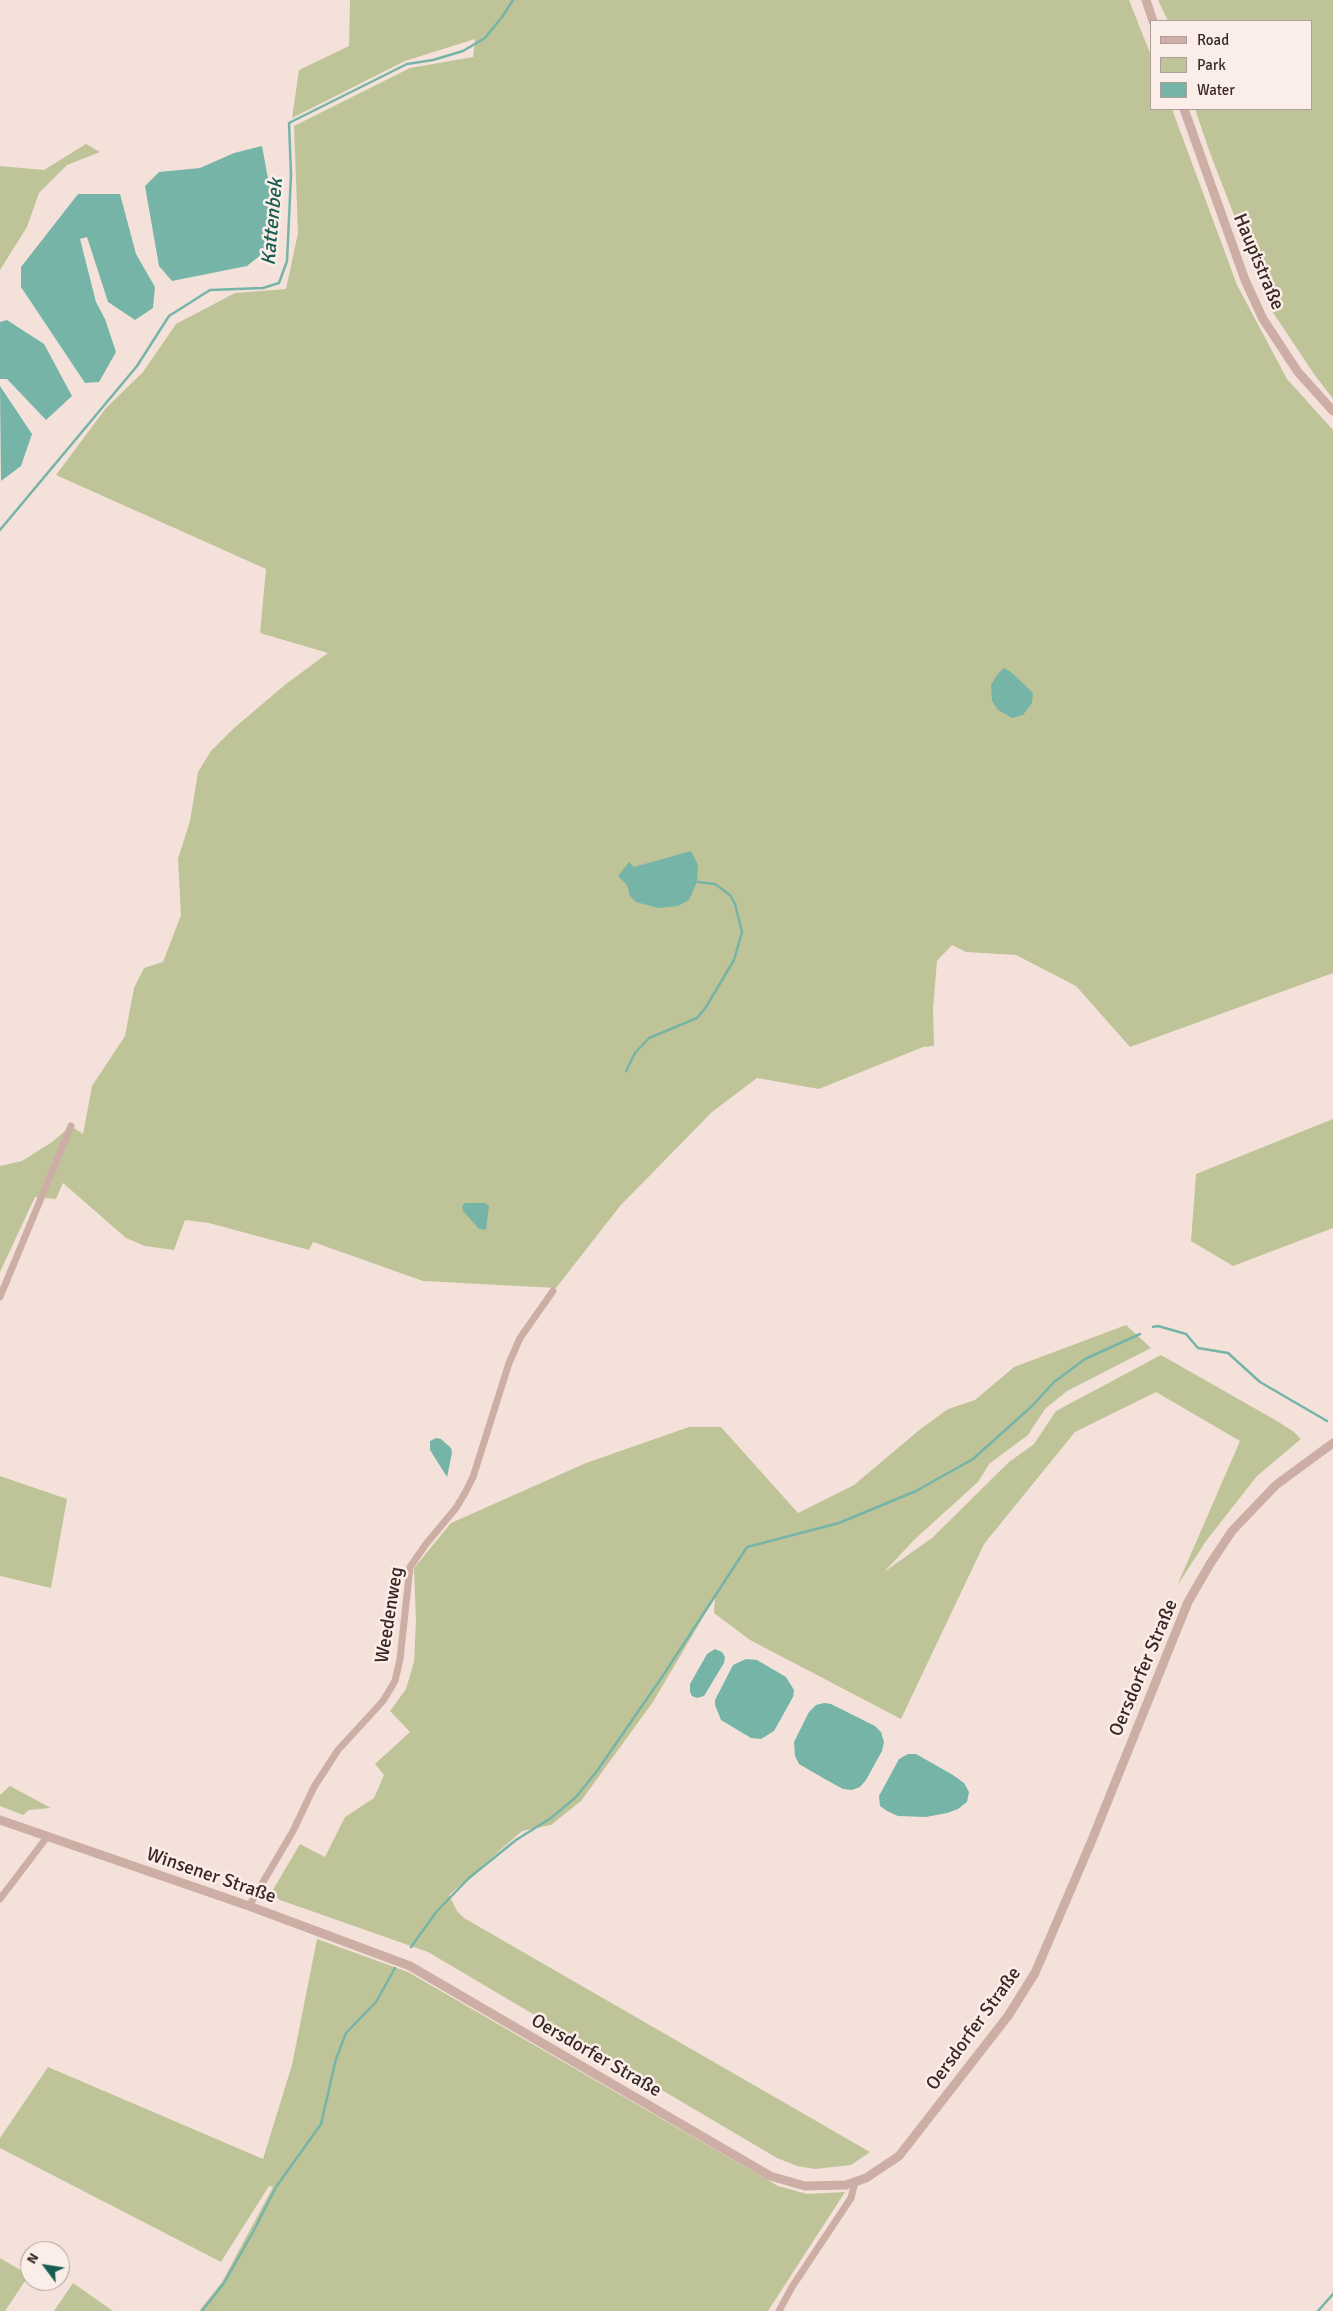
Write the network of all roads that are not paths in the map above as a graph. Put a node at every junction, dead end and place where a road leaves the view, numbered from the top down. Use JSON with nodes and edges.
{"nodes":[{"id":1,"x":1146,"y":0,"type":"edge"},
{"id":2,"x":1153,"y":20,"type":"edge"},
{"id":3,"x":1184,"y":110,"type":"edge"},
{"id":4,"x":1333,"y":411,"type":"edge"},
{"id":5,"x":71,"y":1126,"type":"dead end"},
{"id":6,"x":553,"y":1291,"type":"dead end"},
{"id":7,"x":0,"y":1297,"type":"edge"},
{"id":8,"x":1333,"y":1444,"type":"edge"},
{"id":9,"x":0,"y":1820,"type":"edge"},
{"id":10,"x":46,"y":1837,"type":"junction"},
{"id":11,"x":0,"y":1899,"type":"edge"},
{"id":12,"x":249,"y":1906,"type":"junction"},
{"id":13,"x":410,"y":1966,"type":"joint"},
{"id":14,"x":855,"y":2182,"type":"junction"},
{"id":15,"x":778,"y":2311,"type":"edge"}],
"edges":[{"from":1,"to":2,"type":"street"},
{"from":3,"to":4,"type":"street","name":"Hauptstraße"},
{"from":5,"to":7,"type":"street"},
{"from":6,"to":12,"type":"street","name":"Weedenweg"},
{"from":8,"to":14,"type":"street","name":"Oersdorfer Straße"},
{"from":9,"to":10,"type":"street","name":"Winsener Straße"},
{"from":10,"to":11,"type":"street"},
{"from":10,"to":12,"type":"street","name":"Winsener Straße"},
{"from":12,"to":13,"type":"street","name":"Winsener Straße"},
{"from":13,"to":14,"type":"street","name":"Oersdorfer Straße"},
{"from":14,"to":15,"type":"street"}]}
